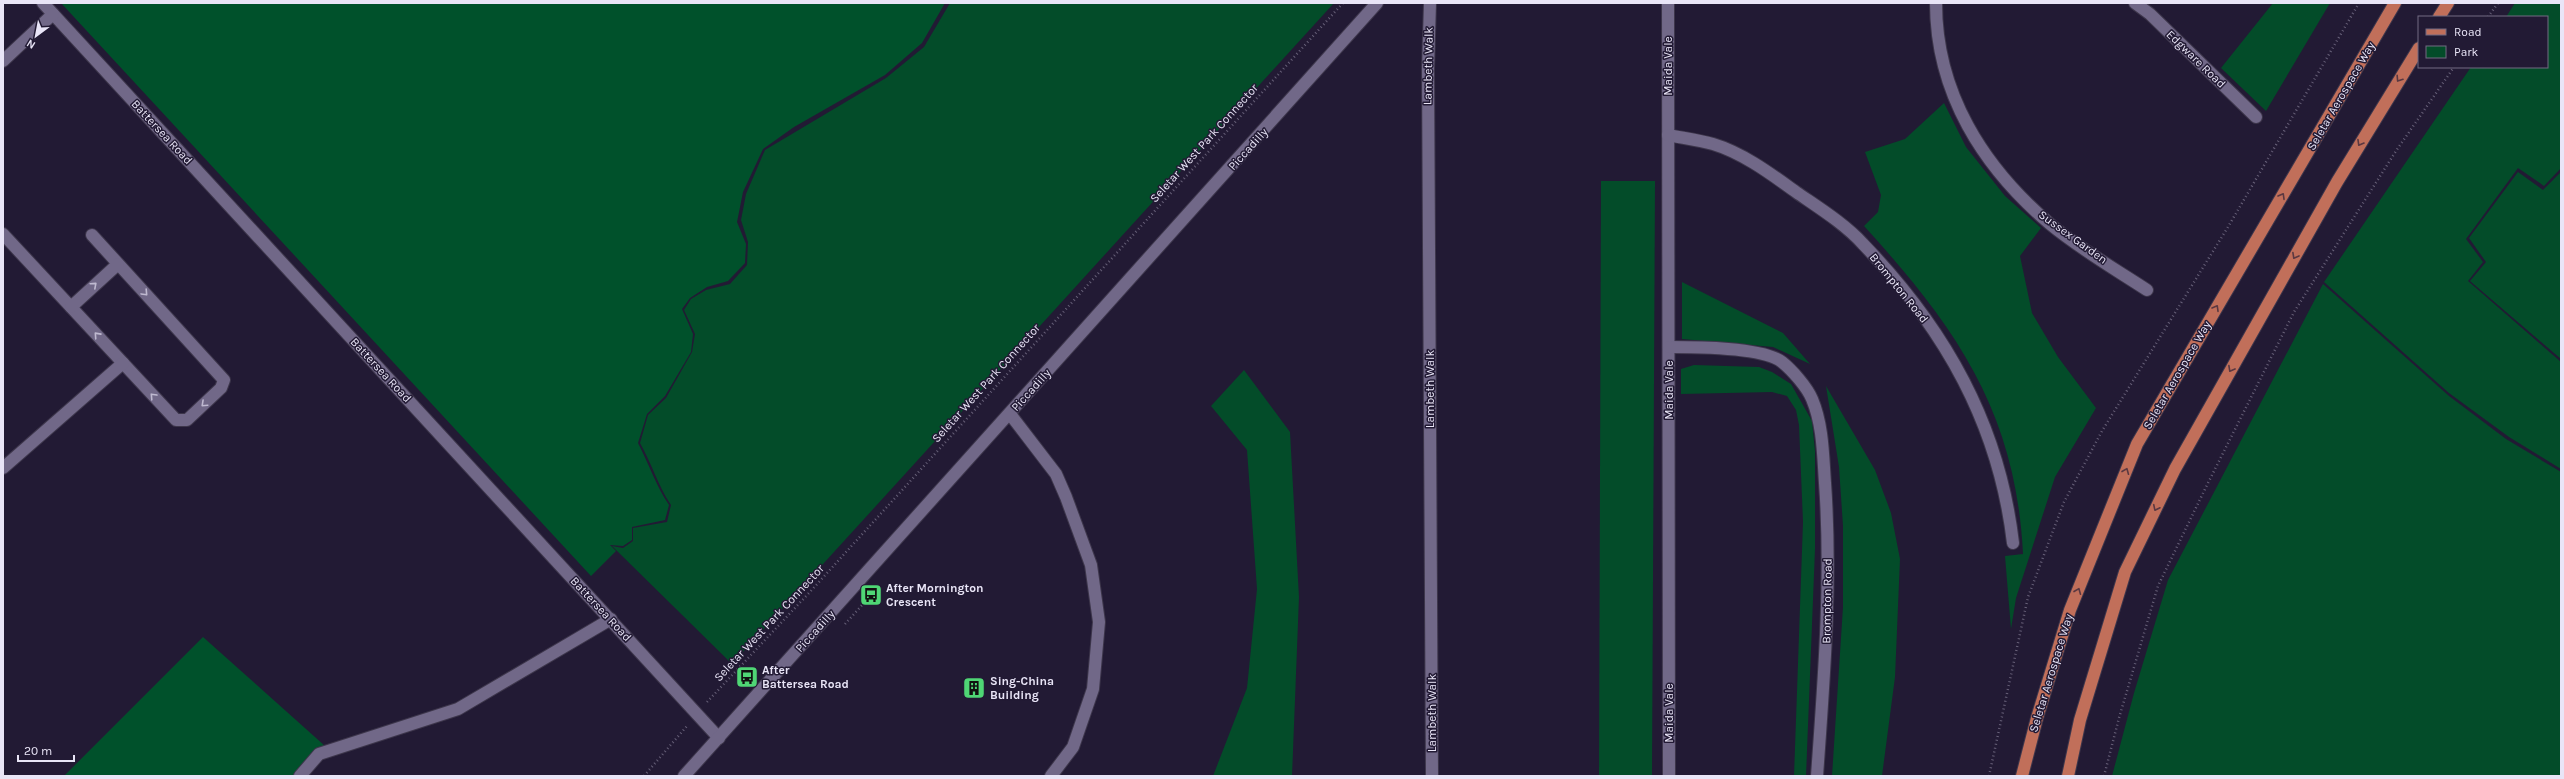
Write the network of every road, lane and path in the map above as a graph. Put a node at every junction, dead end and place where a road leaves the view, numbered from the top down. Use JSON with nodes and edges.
{"nodes":[{"id":1,"x":43,"y":3,"type":"edge"},
{"id":2,"x":1344,"y":3,"type":"edge"},
{"id":3,"x":1377,"y":3,"type":"edge"},
{"id":4,"x":1430,"y":3,"type":"edge"},
{"id":5,"x":1668,"y":3,"type":"edge"},
{"id":6,"x":1936,"y":3,"type":"edge"},
{"id":7,"x":2135,"y":3,"type":"edge"},
{"id":8,"x":2359,"y":3,"type":"edge"},
{"id":9,"x":2395,"y":3,"type":"edge"},
{"id":10,"x":2448,"y":3,"type":"edge"},
{"id":11,"x":2498,"y":3,"type":"edge"},
{"id":12,"x":53,"y":14,"type":"junction"},
{"id":13,"x":2440,"y":16,"type":"edge"},
{"id":14,"x":2489,"y":16,"type":"edge"},
{"id":15,"x":2418,"y":50,"type":"edge"},
{"id":16,"x":3,"y":61,"type":"edge"},
{"id":17,"x":2453,"y":68,"type":"edge"},
{"id":18,"x":2256,"y":117,"type":"dead end"},
{"id":19,"x":1668,"y":135,"type":"junction"},
{"id":20,"x":3,"y":234,"type":"edge"},
{"id":21,"x":92,"y":235,"type":"dead end"},
{"id":22,"x":118,"y":264,"type":"junction"},
{"id":23,"x":2147,"y":290,"type":"dead end"},
{"id":24,"x":71,"y":306,"type":"junction"},
{"id":25,"x":1669,"y":347,"type":"junction"},
{"id":26,"x":123,"y":363,"type":"junction"},
{"id":27,"x":1010,"y":414,"type":"junction"},
{"id":28,"x":3,"y":468,"type":"edge"},
{"id":29,"x":2013,"y":543,"type":"dead end"},
{"id":30,"x":873,"y":593,"type":"dead end"},
{"id":31,"x":611,"y":620,"type":"junction"},
{"id":32,"x":845,"y":624,"type":"dead end"},
{"id":33,"x":697,"y":714,"type":"junction"},
{"id":34,"x":719,"y":738,"type":"junction"},
{"id":35,"x":300,"y":776,"type":"edge"},
{"id":36,"x":644,"y":776,"type":"edge"},
{"id":37,"x":684,"y":776,"type":"edge"},
{"id":38,"x":1051,"y":776,"type":"edge"},
{"id":39,"x":1432,"y":776,"type":"edge"},
{"id":40,"x":1669,"y":776,"type":"edge"},
{"id":41,"x":1817,"y":776,"type":"edge"},
{"id":42,"x":1989,"y":776,"type":"edge"},
{"id":43,"x":2022,"y":776,"type":"edge"},
{"id":44,"x":2068,"y":776,"type":"edge"},
{"id":45,"x":2104,"y":776,"type":"edge"}],
"edges":[{"from":1,"to":12,"type":"street","name":"Battersea Road"},
{"from":2,"to":33,"type":"path","name":"Seletar West Park Connector"},
{"from":3,"to":27,"type":"street","name":"Piccadilly"},
{"from":4,"to":39,"type":"street","name":"Lambeth Walk"},
{"from":5,"to":19,"type":"street","name":"Maida Vale"},
{"from":6,"to":23,"type":"street","name":"Sussex Garden"},
{"from":7,"to":18,"type":"street","name":"Edgware Road"},
{"from":8,"to":42,"type":"path"},
{"from":43,"to":9,"type":"main road","name":"Seletar Aerospace Way","one_way":true},
{"from":10,"to":13,"type":"main road"},
{"from":11,"to":14,"type":"path"},
{"from":12,"to":16,"type":"street"},
{"from":12,"to":31,"type":"street","name":"Battersea Road"},
{"from":15,"to":44,"type":"main road","one_way":true},
{"from":17,"to":45,"type":"path"},
{"from":19,"to":25,"type":"street","name":"Maida Vale"},
{"from":19,"to":29,"type":"street","name":"Brompton Road"},
{"from":20,"to":24,"type":"street"},
{"from":21,"to":22,"type":"street"},
{"from":24,"to":22,"type":"street","one_way":true},
{"from":22,"to":26,"type":"street","one_way":true},
{"from":26,"to":24,"type":"street","one_way":true},
{"from":25,"to":40,"type":"street","name":"Maida Vale"},
{"from":25,"to":41,"type":"street","name":"Brompton Road"},
{"from":26,"to":28,"type":"street"},
{"from":27,"to":34,"type":"street","name":"Piccadilly"},
{"from":27,"to":38,"type":"street"},
{"from":30,"to":32,"type":"path"},
{"from":31,"to":33,"type":"street","name":"Battersea Road"},
{"from":31,"to":35,"type":"street"},
{"from":33,"to":34,"type":"street","name":"Battersea Road"},
{"from":33,"to":36,"type":"path","name":"Seletar West Park Connector"},
{"from":34,"to":37,"type":"street","name":"Piccadilly"}]}
